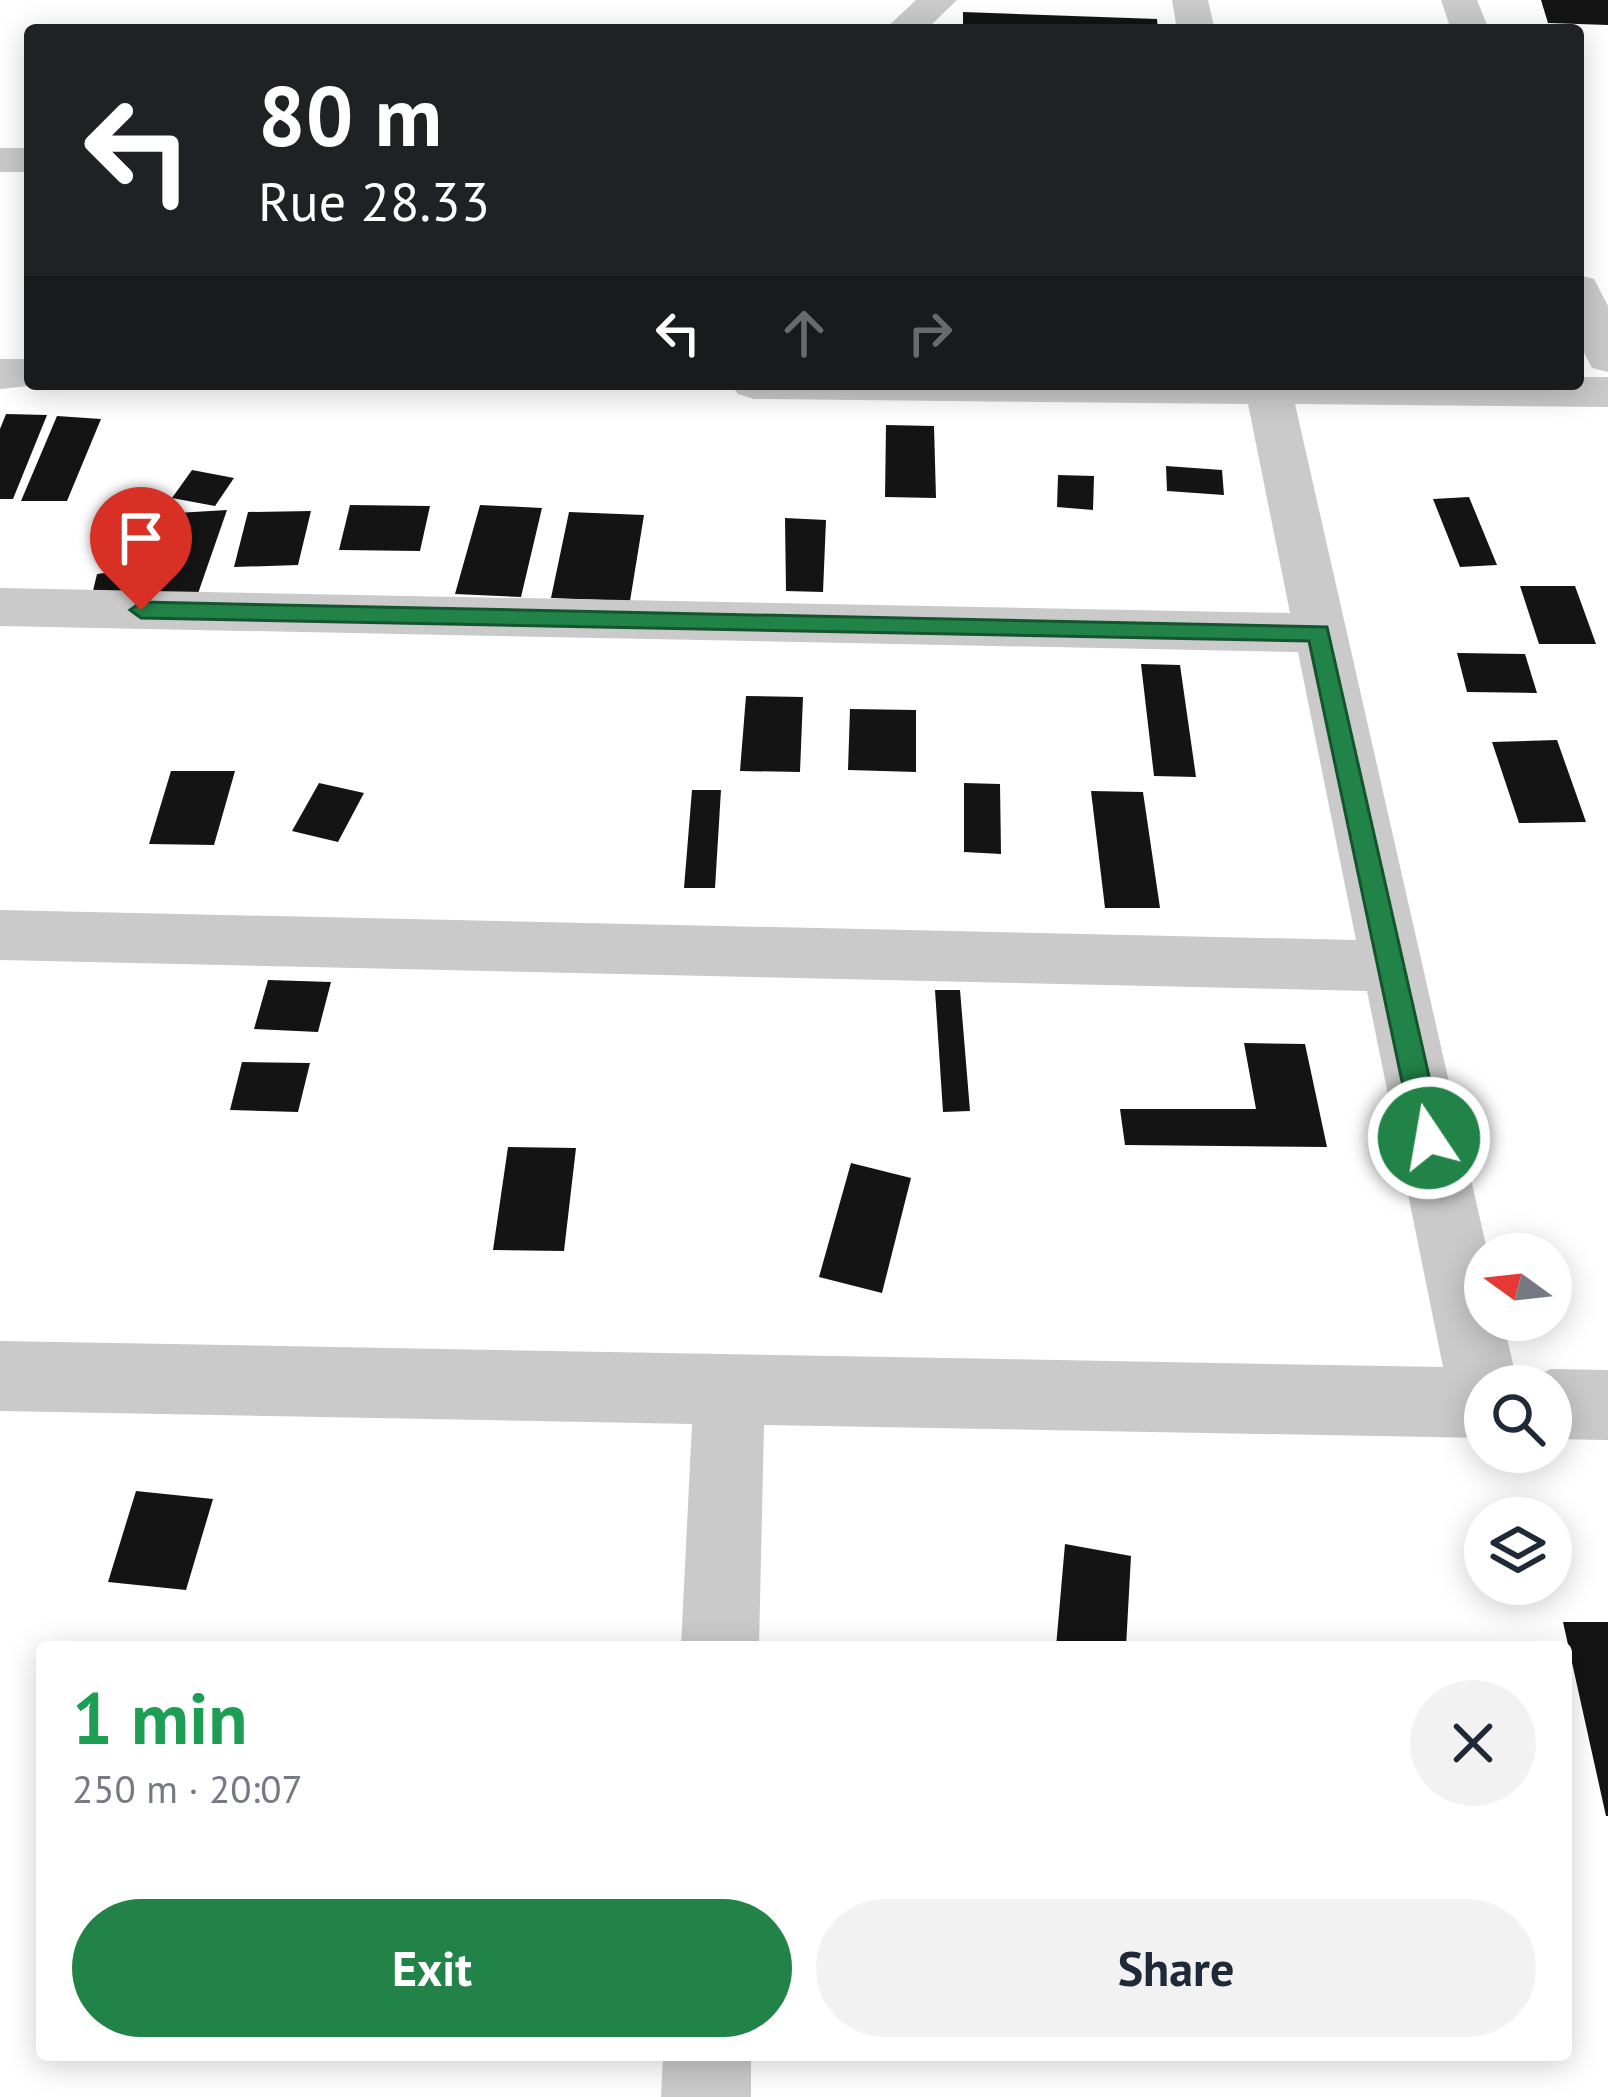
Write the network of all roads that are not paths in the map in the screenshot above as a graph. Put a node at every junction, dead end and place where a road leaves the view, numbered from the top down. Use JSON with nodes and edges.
{"nodes":[{"id":1,"x":939,"y":0,"type":"edge"},
{"id":2,"x":910,"y":24,"type":"edge"},
{"id":3,"x":1584,"y":302,"type":"edge"},
{"id":4,"x":1608,"y":358,"type":"edge"},
{"id":5,"x":1269,"y":390,"type":"edge"},
{"id":6,"x":1495,"y":390,"type":"edge"},
{"id":7,"x":1608,"y":392,"type":"edge"},
{"id":8,"x":0,"y":607,"type":"edge"},
{"id":9,"x":1319,"y":633,"type":"junction"},
{"id":10,"x":0,"y":934,"type":"edge"},
{"id":11,"x":1391,"y":966,"type":"junction"},
{"id":12,"x":1477,"y":1365,"type":"edge"},
{"id":13,"x":0,"y":1376,"type":"edge"},
{"id":14,"x":728,"y":1390,"type":"junction"},
{"id":15,"x":1464,"y":1400,"type":"edge"},
{"id":16,"x":1572,"y":1404,"type":"edge"},
{"id":17,"x":1608,"y":1405,"type":"edge"},
{"id":18,"x":720,"y":1641,"type":"edge"},
{"id":19,"x":707,"y":2061,"type":"edge"},
{"id":20,"x":706,"y":2097,"type":"edge"}],
"edges":[{"from":1,"to":2,"type":"street"},
{"from":3,"to":4,"type":"street"},
{"from":5,"to":9,"type":"street"},
{"from":6,"to":7,"type":"street"},
{"from":8,"to":9,"type":"street"},
{"from":9,"to":11,"type":"street"},
{"from":10,"to":11,"type":"street"},
{"from":11,"to":12,"type":"street"},
{"from":13,"to":14,"type":"street"},
{"from":14,"to":15,"type":"street"},
{"from":14,"to":18,"type":"street"},
{"from":16,"to":17,"type":"street"},
{"from":19,"to":20,"type":"street"}]}
